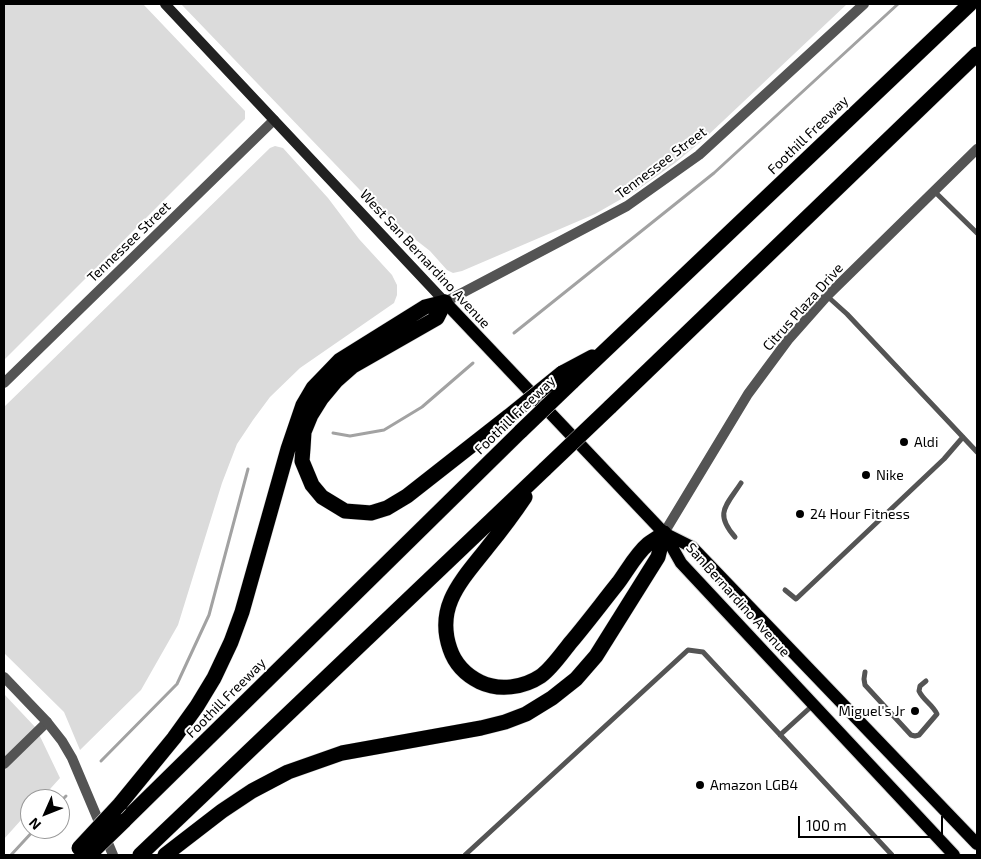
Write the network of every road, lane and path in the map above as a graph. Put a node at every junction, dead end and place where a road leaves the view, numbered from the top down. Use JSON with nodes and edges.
{"nodes":[{"id":1,"x":165,"y":4,"type":"edge"},
{"id":2,"x":864,"y":4,"type":"edge"},
{"id":3,"x":970,"y":4,"type":"edge"},
{"id":4,"x":977,"y":54,"type":"edge"},
{"id":5,"x":274,"y":120,"type":"junction"},
{"id":6,"x":977,"y":149,"type":"edge"},
{"id":7,"x":934,"y":191,"type":"junction"},
{"id":8,"x":977,"y":233,"type":"edge"},
{"id":9,"x":828,"y":296,"type":"junction"},
{"id":10,"x":445,"y":302,"type":"junction"},
{"id":11,"x":567,"y":378,"type":"junction"},
{"id":12,"x":4,"y":383,"type":"edge"},
{"id":13,"x":963,"y":437,"type":"junction"},
{"id":14,"x":977,"y":452,"type":"edge"},
{"id":15,"x":545,"y":469,"type":"junction"},
{"id":16,"x":741,"y":483,"type":"dead end"},
{"id":17,"x":664,"y":533,"type":"junction"},
{"id":18,"x":735,"y":537,"type":"dead end"},
{"id":19,"x":785,"y":590,"type":"dead end"},
{"id":20,"x":865,"y":672,"type":"dead end"},
{"id":21,"x":4,"y":677,"type":"edge"},
{"id":22,"x":926,"y":681,"type":"dead end"},
{"id":23,"x":813,"y":705,"type":"junction"},
{"id":24,"x":47,"y":722,"type":"junction"},
{"id":25,"x":780,"y":735,"type":"junction"},
{"id":26,"x":4,"y":764,"type":"edge"},
{"id":27,"x":977,"y":844,"type":"edge"},
{"id":28,"x":144,"y":851,"type":"edge"},
{"id":29,"x":80,"y":853,"type":"edge"},
{"id":30,"x":113,"y":855,"type":"edge"},
{"id":31,"x":165,"y":855,"type":"edge"},
{"id":32,"x":464,"y":855,"type":"edge"},
{"id":33,"x":892,"y":855,"type":"edge"},
{"id":34,"x":954,"y":855,"type":"edge"}],
"edges":[{"from":1,"to":5,"type":"main road","name":"West San Bernardino Avenue"},
{"from":2,"to":10,"type":"street","name":"Tennessee Street"},
{"from":3,"to":11,"type":"highway","name":"Foothill Freeway"},
{"from":4,"to":15,"type":"highway","bridge":true},
{"from":5,"to":10,"type":"main road","name":"West San Bernardino Avenue"},
{"from":5,"to":12,"type":"street","name":"Tennessee Street"},
{"from":6,"to":7,"type":"street","name":"Citrus Plaza Drive"},
{"from":7,"to":8,"type":"lane"},
{"from":7,"to":9,"type":"street","name":"Citrus Plaza Drive"},
{"from":9,"to":13,"type":"lane"},
{"from":9,"to":17,"type":"street","name":"Citrus Plaza Drive"},
{"from":10,"to":11,"type":"highway","bridge":true},
{"from":10,"to":17,"type":"main road","name":"West San Bernardino Avenue"},
{"from":10,"to":29,"type":"highway","bridge":true},
{"from":11,"to":29,"type":"highway","name":"Foothill Freeway","bridge":true},
{"from":13,"to":14,"type":"lane"},
{"from":13,"to":19,"type":"lane"},
{"from":15,"to":17,"type":"highway"},
{"from":15,"to":28,"type":"highway"},
{"from":16,"to":18,"type":"lane"},
{"from":17,"to":23,"type":"main road","name":"San Bernardino Avenue"},
{"from":17,"to":27,"type":"main road","name":"San Bernardino Avenue"},
{"from":17,"to":31,"type":"highway"},
{"from":20,"to":22,"type":"lane"},
{"from":21,"to":24,"type":"street"},
{"from":23,"to":25,"type":"lane"},
{"from":23,"to":34,"type":"main road","name":"San Bernardino Avenue"},
{"from":24,"to":26,"type":"street"},
{"from":24,"to":30,"type":"street"},
{"from":25,"to":32,"type":"lane"},
{"from":25,"to":33,"type":"lane"}]}
